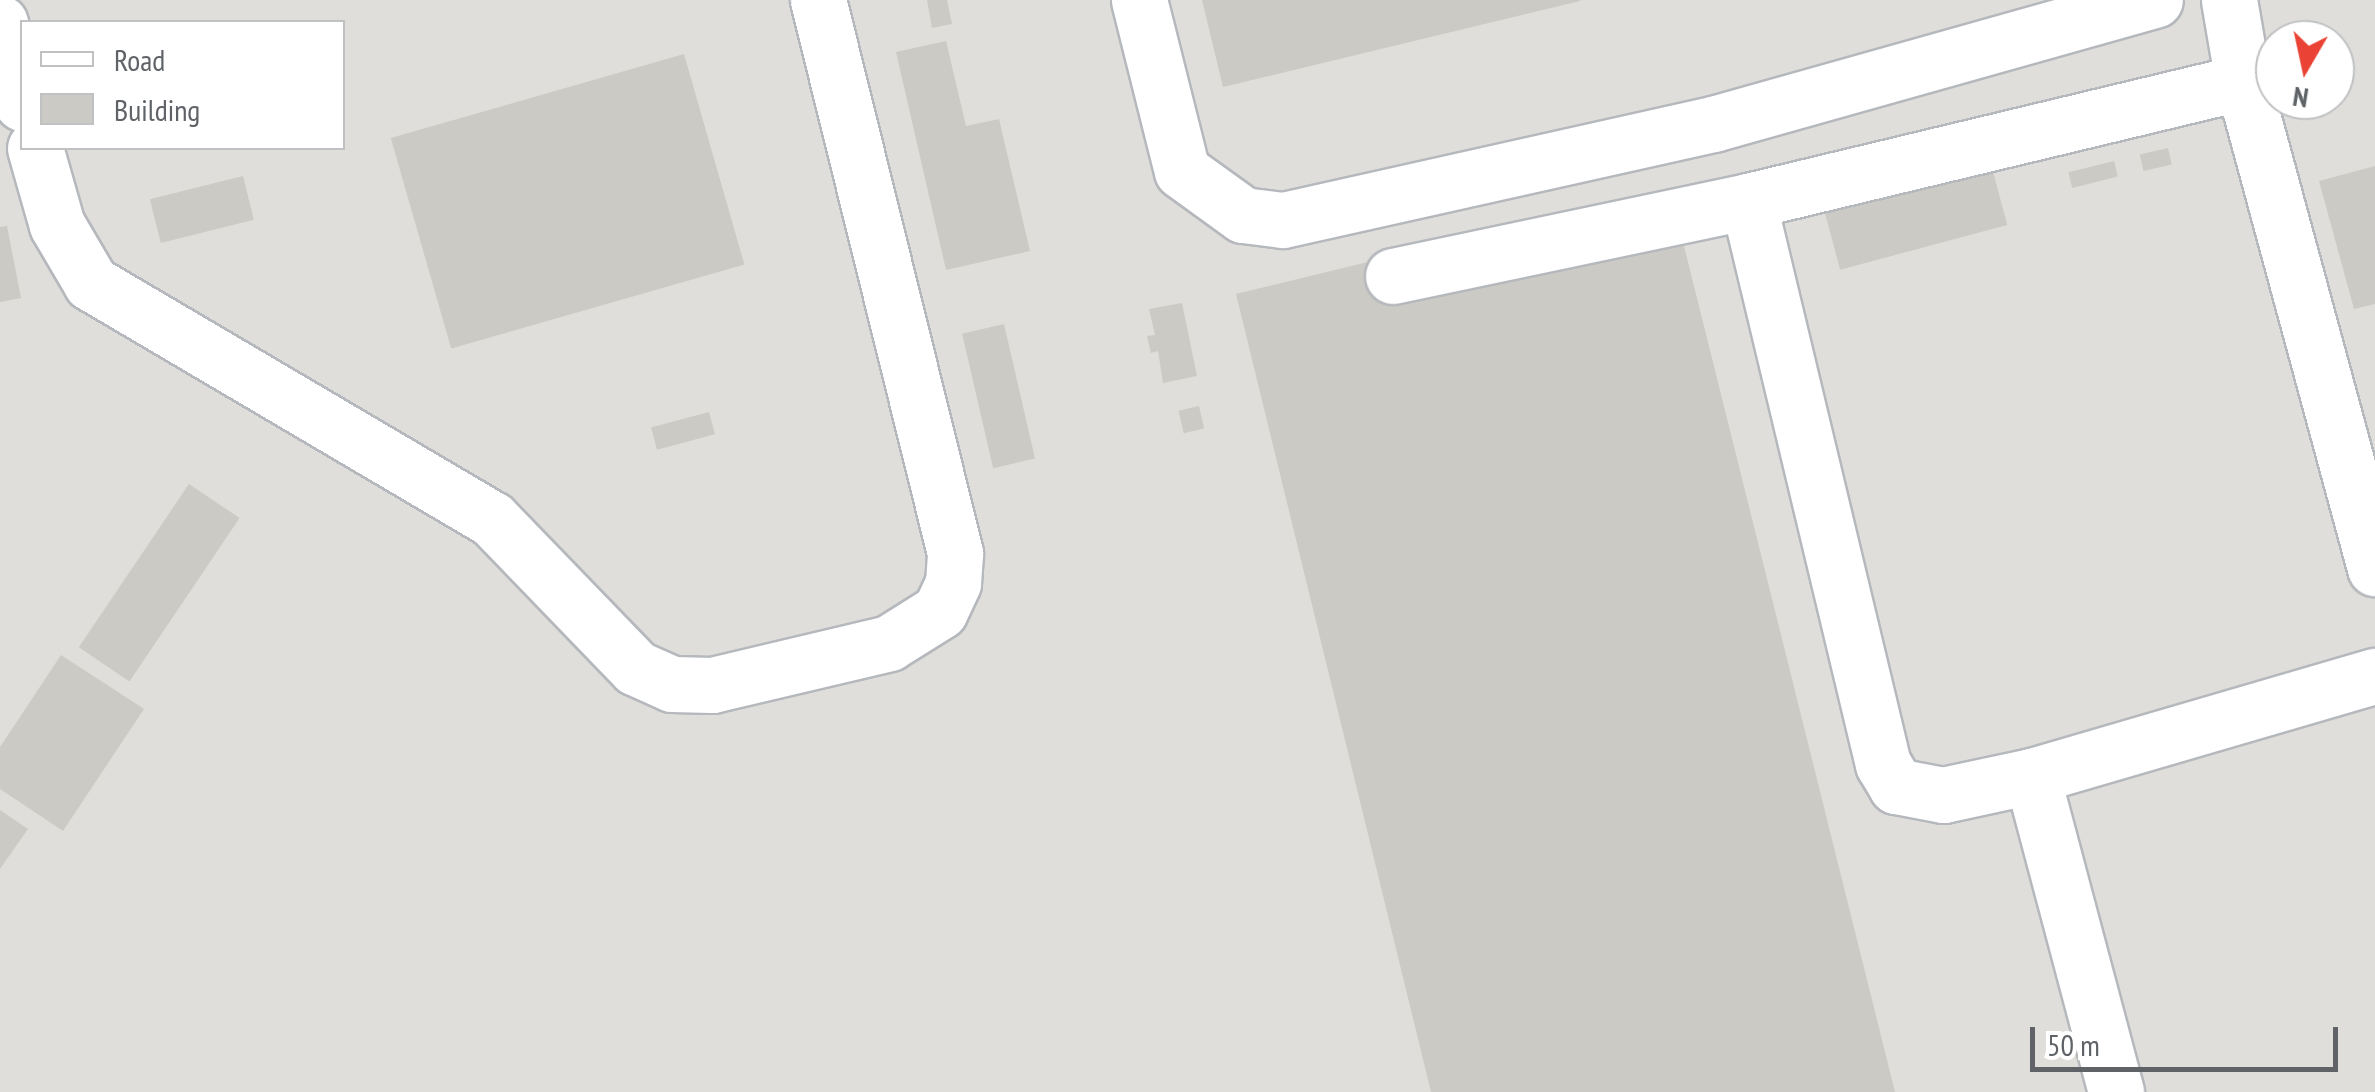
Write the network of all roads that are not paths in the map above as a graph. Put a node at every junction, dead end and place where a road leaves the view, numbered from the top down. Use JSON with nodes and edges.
{"nodes":[{"id":1,"x":818,"y":0,"type":"edge"},
{"id":2,"x":1139,"y":0,"type":"edge"},
{"id":3,"x":2155,"y":0,"type":"edge"},
{"id":4,"x":2229,"y":0,"type":"edge"},
{"id":5,"x":0,"y":23,"type":"edge"},
{"id":6,"x":2243,"y":82,"type":"junction"},
{"id":7,"x":20,"y":96,"type":"edge"},
{"id":8,"x":36,"y":150,"type":"edge"},
{"id":9,"x":1748,"y":201,"type":"junction"},
{"id":10,"x":1393,"y":276,"type":"dead end"},
{"id":11,"x":2375,"y":568,"type":"edge"},
{"id":12,"x":2375,"y":676,"type":"edge"},
{"id":13,"x":2032,"y":776,"type":"junction"},
{"id":14,"x":2116,"y":1092,"type":"edge"}],
"edges":[{"from":1,"to":8,"type":"lane"},
{"from":2,"to":3,"type":"lane"},
{"from":4,"to":6,"type":"lane"},
{"from":5,"to":7,"type":"lane"},
{"from":6,"to":9,"type":"lane"},
{"from":6,"to":11,"type":"lane"},
{"from":9,"to":10,"type":"lane"},
{"from":9,"to":13,"type":"lane"},
{"from":12,"to":13,"type":"lane"},
{"from":13,"to":14,"type":"lane"}]}
